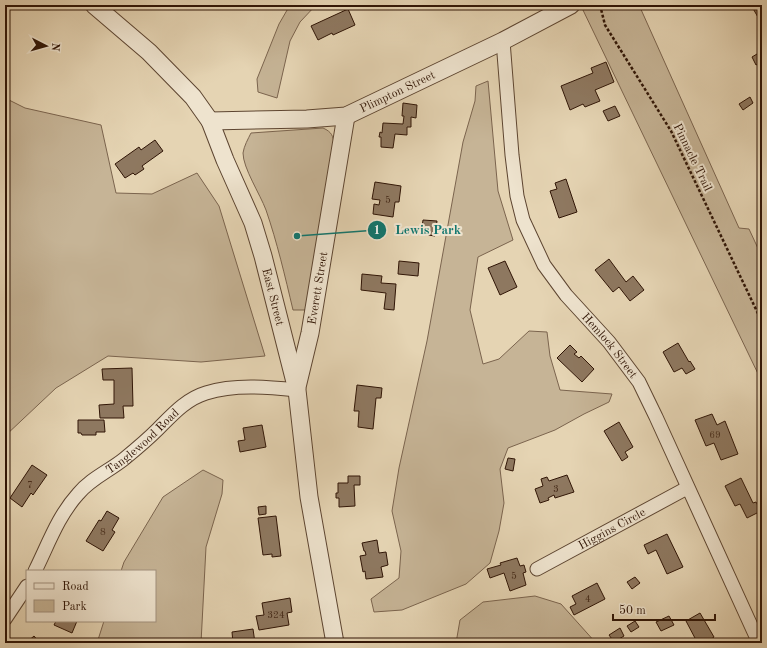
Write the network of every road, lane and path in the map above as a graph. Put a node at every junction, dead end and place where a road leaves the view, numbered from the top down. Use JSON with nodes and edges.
{"nodes":[{"id":1,"x":94,"y":5,"type":"edge"},
{"id":2,"x":571,"y":5,"type":"edge"},
{"id":3,"x":600,"y":5,"type":"edge"},
{"id":4,"x":503,"y":41,"type":"junction"},
{"id":5,"x":346,"y":116,"type":"junction"},
{"id":6,"x":210,"y":120,"type":"junction"},
{"id":7,"x":762,"y":322,"type":"edge"},
{"id":8,"x":297,"y":390,"type":"junction"},
{"id":9,"x":687,"y":488,"type":"junction"},
{"id":10,"x":537,"y":569,"type":"dead end"},
{"id":11,"x":35,"y":570,"type":"edge"},
{"id":12,"x":26,"y":588,"type":"edge"},
{"id":13,"x":5,"y":619,"type":"edge"},
{"id":14,"x":335,"y":643,"type":"edge"},
{"id":15,"x":759,"y":643,"type":"edge"}],
"edges":[{"from":1,"to":6,"type":"street","name":"East Street"},
{"from":2,"to":4,"type":"street","name":"Plimpton Street"},
{"from":3,"to":7,"type":"path","name":"Pinnacle Trail"},
{"from":4,"to":5,"type":"street","name":"Plimpton Street"},
{"from":4,"to":9,"type":"street","name":"Hemlock Street"},
{"from":5,"to":6,"type":"street","name":"Plimpton Street"},
{"from":5,"to":8,"type":"street","name":"Everett Street"},
{"from":6,"to":8,"type":"street","name":"East Street"},
{"from":8,"to":11,"type":"street","name":"Tanglewood Road"},
{"from":8,"to":14,"type":"street","name":"East Street"},
{"from":9,"to":10,"type":"street","name":"Higgins Circle"},
{"from":9,"to":15,"type":"street","name":"Hemlock Street"},
{"from":12,"to":13,"type":"street"}]}
